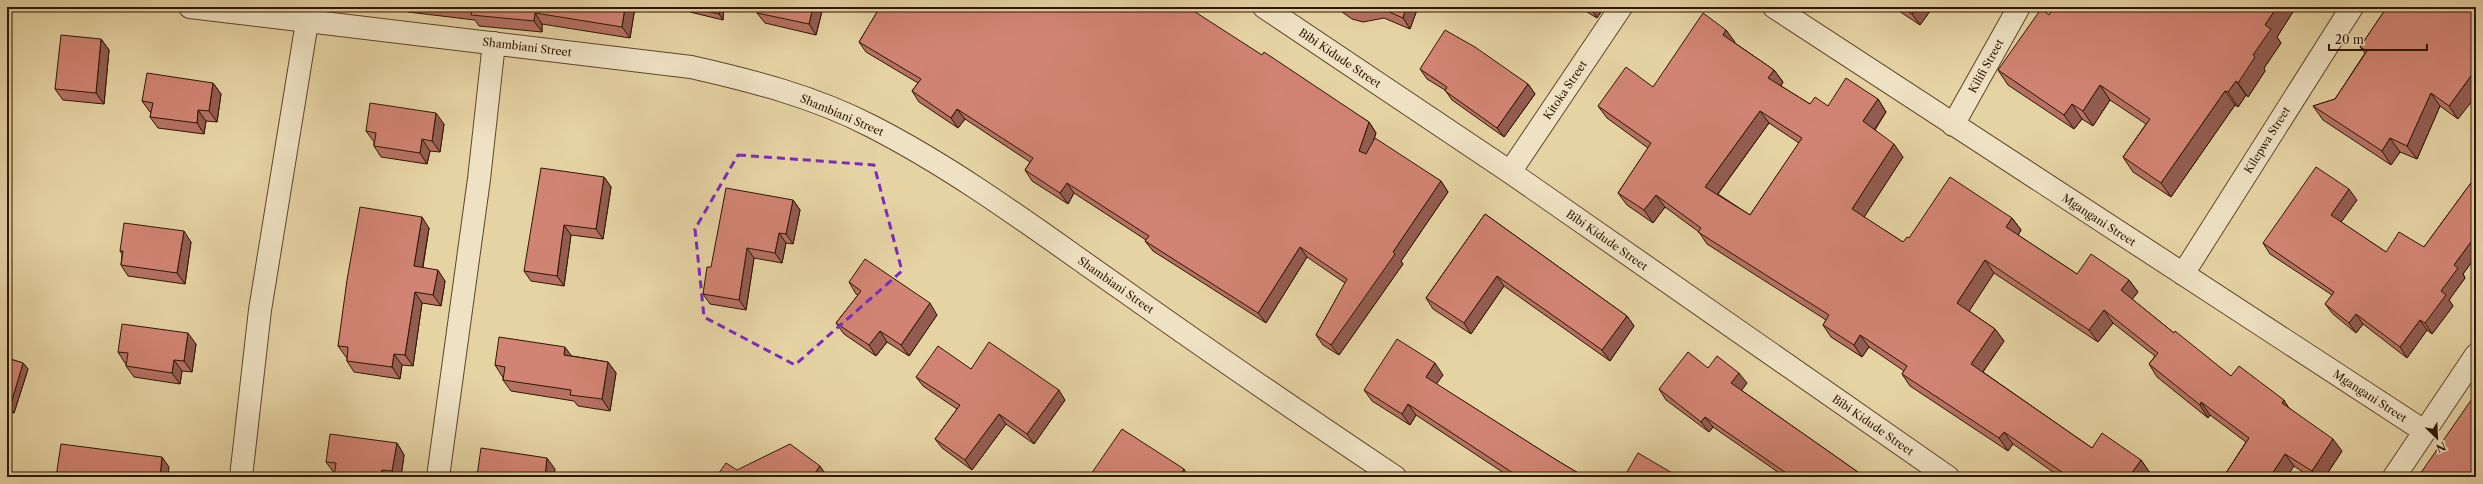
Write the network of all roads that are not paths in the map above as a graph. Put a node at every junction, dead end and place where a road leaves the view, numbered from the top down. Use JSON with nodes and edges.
{"nodes":[{"id":1,"x":190,"y":7,"type":"edge"},
{"id":2,"x":1621,"y":7,"type":"edge"},
{"id":3,"x":1774,"y":7,"type":"edge"},
{"id":4,"x":2019,"y":7,"type":"edge"},
{"id":5,"x":2352,"y":7,"type":"edge"},
{"id":6,"x":1267,"y":8,"type":"edge"},
{"id":7,"x":307,"y":22,"type":"junction"},
{"id":8,"x":494,"y":43,"type":"junction"},
{"id":9,"x":1953,"y":125,"type":"junction"},
{"id":10,"x":1510,"y":172,"type":"junction"},
{"id":11,"x":2182,"y":274,"type":"junction"},
{"id":12,"x":2476,"y":355,"type":"edge"},
{"id":13,"x":2424,"y":432,"type":"junction"},
{"id":14,"x":241,"y":477,"type":"edge"},
{"id":15,"x":438,"y":477,"type":"edge"},
{"id":16,"x":1395,"y":477,"type":"edge"},
{"id":17,"x":1948,"y":477,"type":"edge"},
{"id":18,"x":2394,"y":477,"type":"edge"}],
"edges":[{"from":1,"to":7,"type":"street","name":"Shambiani Street"},
{"from":2,"to":10,"type":"street","name":"Kitoka Street"},
{"from":3,"to":9,"type":"street","name":"Mgangani Street"},
{"from":4,"to":9,"type":"street","name":"Kilifi Street"},
{"from":5,"to":11,"type":"street","name":"Kilepwa Street"},
{"from":6,"to":10,"type":"street","name":"Bibi Kidude Street"},
{"from":7,"to":8,"type":"street","name":"Shambiani Street"},
{"from":7,"to":14,"type":"street"},
{"from":8,"to":15,"type":"street"},
{"from":8,"to":16,"type":"street","name":"Shambiani Street"},
{"from":9,"to":11,"type":"street","name":"Mgangani Street"},
{"from":10,"to":17,"type":"street","name":"Bibi Kidude Street"},
{"from":11,"to":13,"type":"street","name":"Mgangani Street"},
{"from":12,"to":13,"type":"street"},
{"from":13,"to":18,"type":"street"}]}
